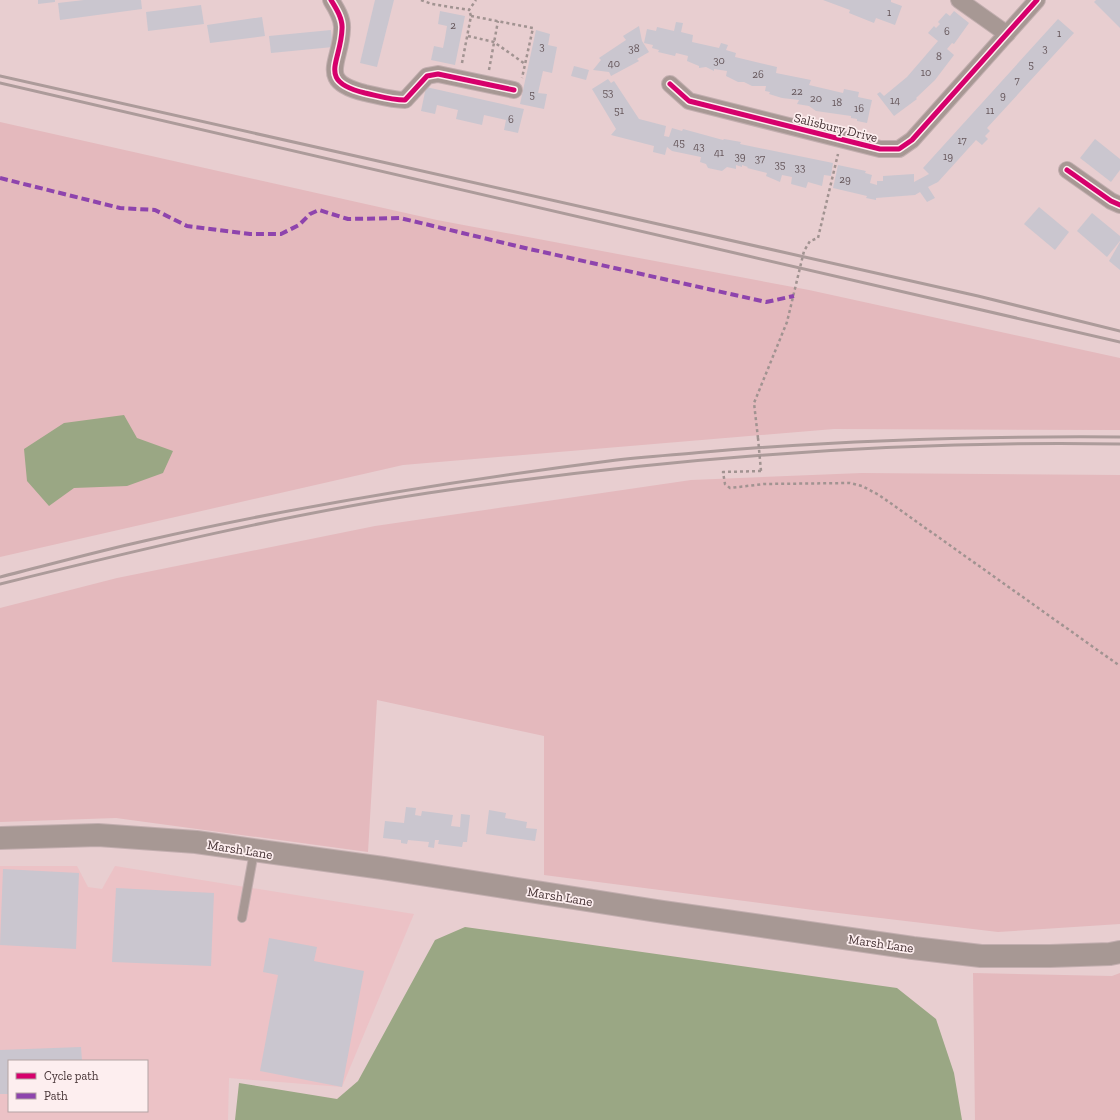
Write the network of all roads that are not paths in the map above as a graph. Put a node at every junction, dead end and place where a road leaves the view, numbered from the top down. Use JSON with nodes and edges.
{"nodes":[{"id":1,"x":331,"y":0,"type":"edge"},
{"id":2,"x":959,"y":0,"type":"edge"},
{"id":3,"x":1037,"y":0,"type":"edge"},
{"id":4,"x":1006,"y":34,"type":"junction"},
{"id":5,"x":670,"y":84,"type":"dead end"},
{"id":6,"x":514,"y":90,"type":"road end"},
{"id":7,"x":1068,"y":170,"type":"dead end"},
{"id":8,"x":1120,"y":205,"type":"edge"},
{"id":9,"x":0,"y":838,"type":"edge"},
{"id":10,"x":254,"y":852,"type":"junction"},
{"id":11,"x":242,"y":918,"type":"dead end"},
{"id":12,"x":1120,"y":952,"type":"edge"}],
"edges":[{"from":1,"to":6,"type":"street"},
{"from":2,"to":4,"type":"street"},
{"from":3,"to":4,"type":"street","name":"Salisbury Drive"},
{"from":4,"to":5,"type":"street","name":"Salisbury Drive"},
{"from":7,"to":8,"type":"street"},
{"from":9,"to":10,"type":"main road","name":"Marsh Lane"},
{"from":10,"to":11,"type":"lane"},
{"from":10,"to":12,"type":"main road","name":"Marsh Lane"}]}
